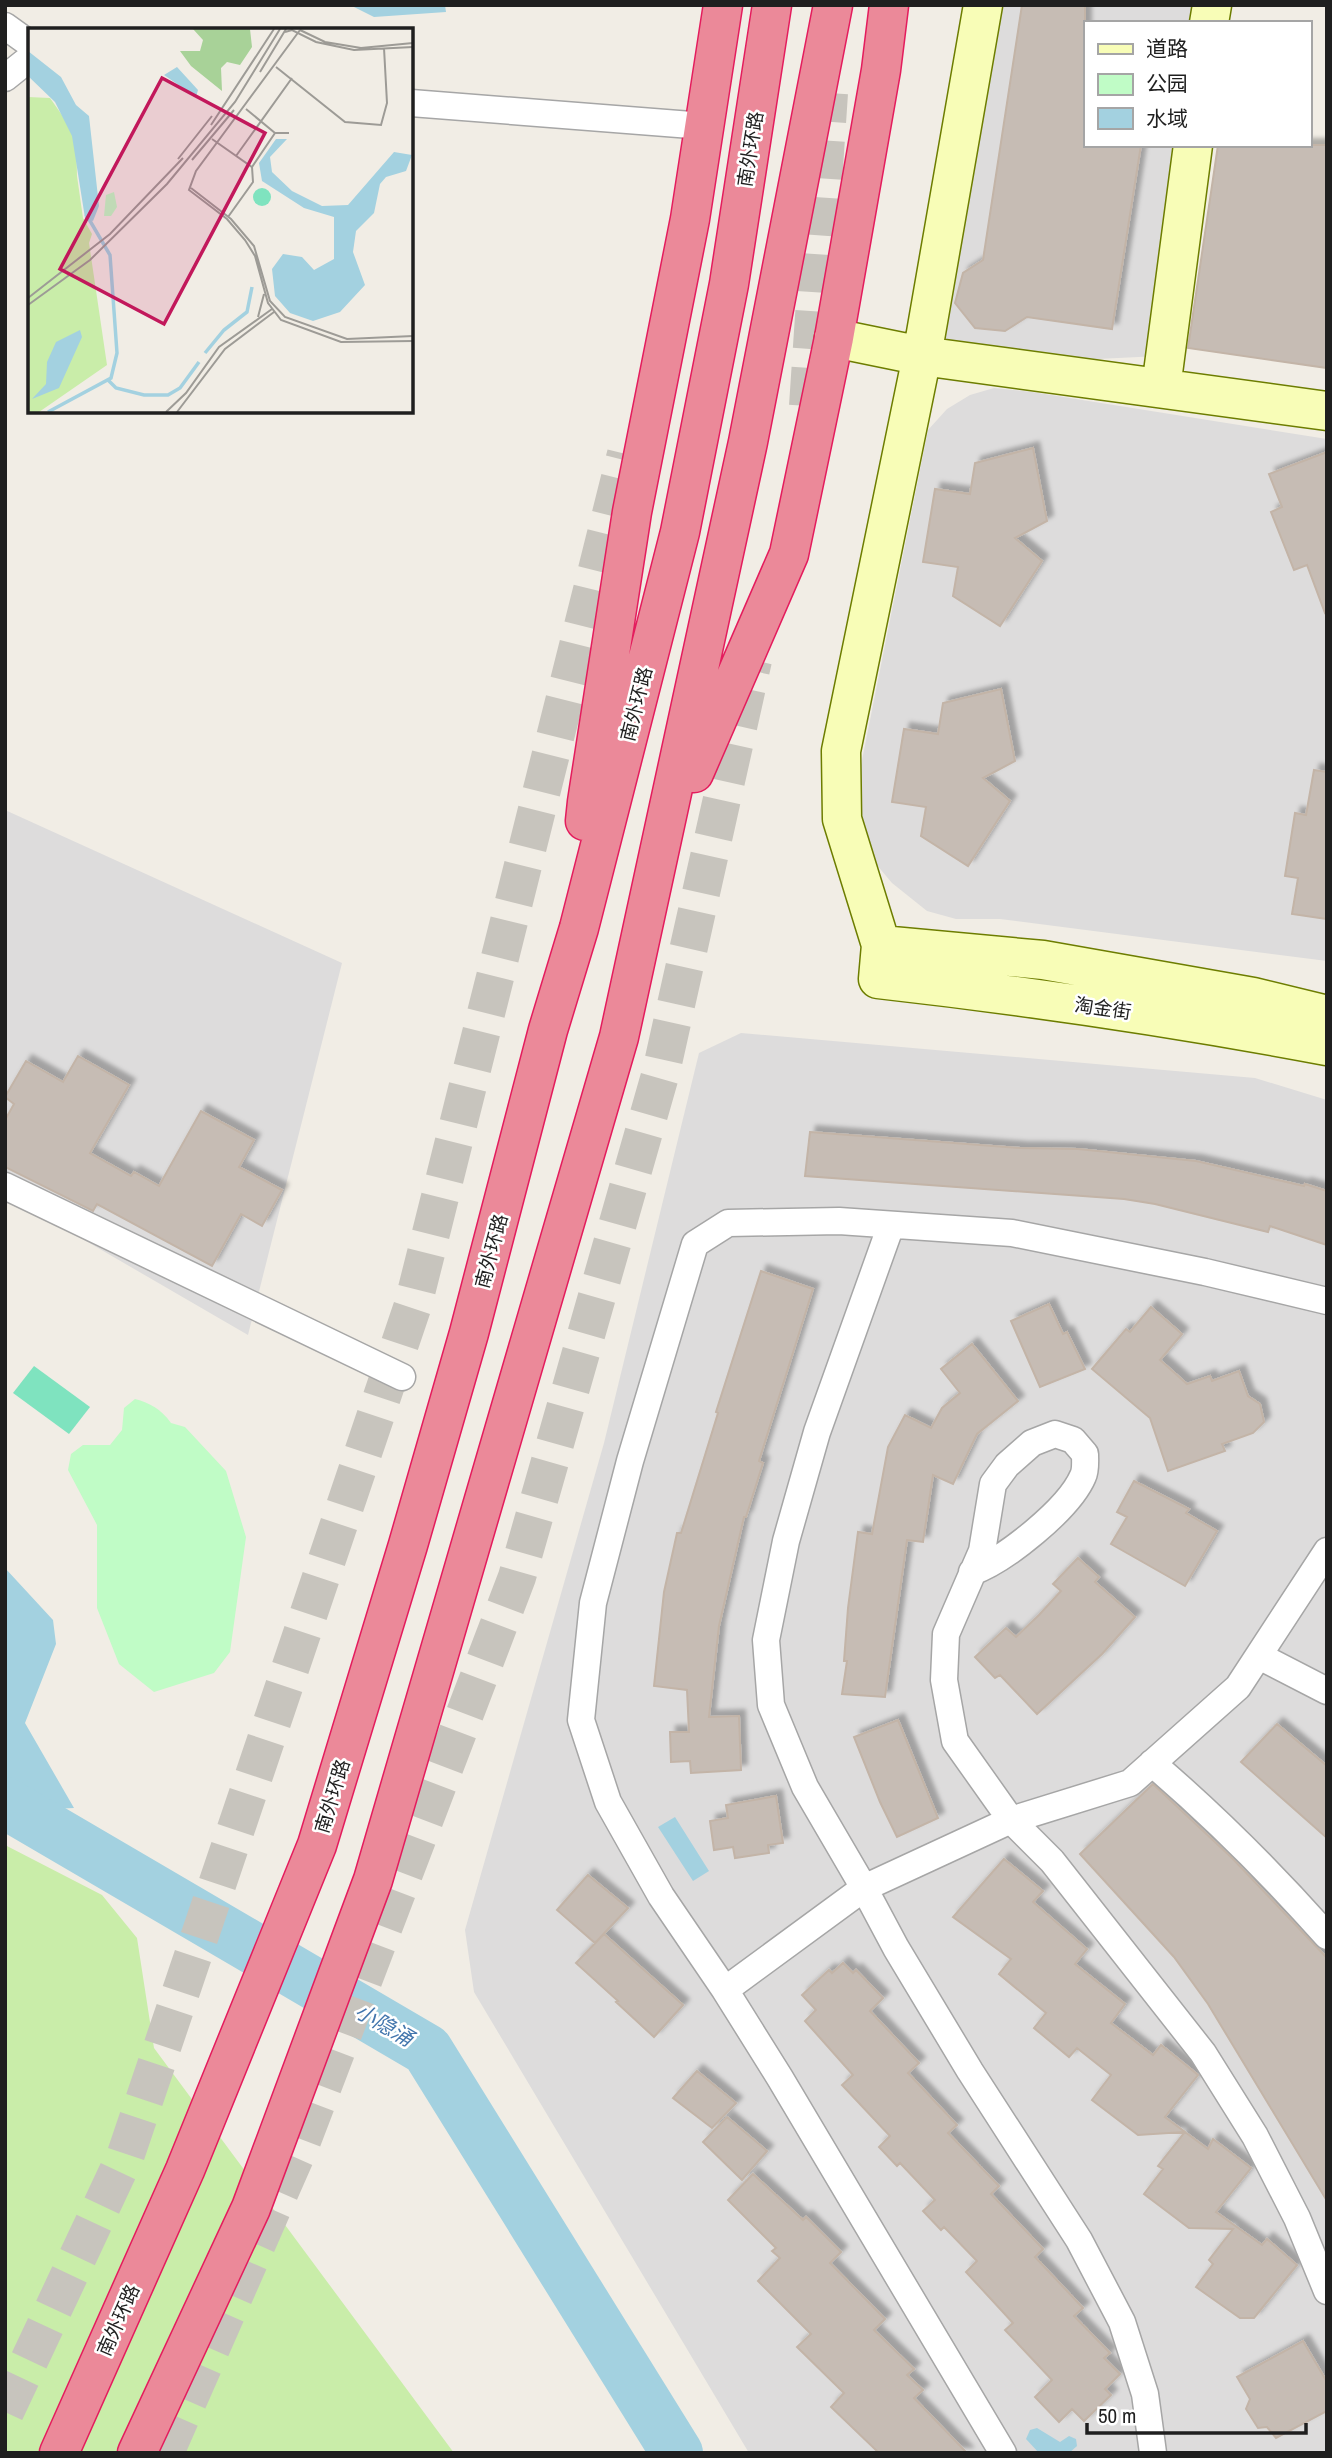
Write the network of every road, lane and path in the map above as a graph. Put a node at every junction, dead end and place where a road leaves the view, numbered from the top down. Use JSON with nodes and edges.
{"nodes":[{"id":1,"x":723,"y":5,"type":"edge"},
{"id":2,"x":772,"y":5,"type":"edge"},
{"id":3,"x":833,"y":5,"type":"edge"},
{"id":4,"x":889,"y":5,"type":"edge"},
{"id":5,"x":983,"y":5,"type":"edge"},
{"id":6,"x":5,"y":26,"type":"edge"},
{"id":7,"x":28,"y":43,"type":"edge"},
{"id":8,"x":28,"y":60,"type":"edge"},
{"id":9,"x":5,"y":78,"type":"edge"},
{"id":10,"x":413,"y":103,"type":"edge"},
{"id":11,"x":704,"y":126,"type":"junction"},
{"id":12,"x":1193,"y":147,"type":"edge"},
{"id":13,"x":834,"y":338,"type":"junction"},
{"id":14,"x":922,"y":356,"type":"junction"},
{"id":15,"x":1161,"y":388,"type":"junction"},
{"id":16,"x":1327,"y":411,"type":"edge"},
{"id":17,"x":659,"y":852,"type":"junction"},
{"id":18,"x":579,"y":928,"type":"junction"},
{"id":19,"x":879,"y":962,"type":"junction"},
{"id":20,"x":1327,"y":1015,"type":"edge"},
{"id":21,"x":1327,"y":1046,"type":"edge"},
{"id":22,"x":5,"y":1186,"type":"edge"},
{"id":23,"x":891,"y":1225,"type":"junction"},
{"id":24,"x":1327,"y":1301,"type":"edge"},
{"id":25,"x":402,"y":1377,"type":"dead end"},
{"id":26,"x":1327,"y":1551,"type":"edge"},
{"id":27,"x":972,"y":1573,"type":"junction"},
{"id":28,"x":1259,"y":1656,"type":"junction"},
{"id":29,"x":1327,"y":1691,"type":"edge"},
{"id":30,"x":1152,"y":1763,"type":"junction"},
{"id":31,"x":1011,"y":1820,"type":"junction"},
{"id":32,"x":864,"y":1888,"type":"junction"},
{"id":33,"x":1327,"y":1936,"type":"edge"},
{"id":34,"x":725,"y":1990,"type":"junction"},
{"id":35,"x":1327,"y":2291,"type":"edge"},
{"id":36,"x":59,"y":2453,"type":"edge"},
{"id":37,"x":137,"y":2453,"type":"edge"},
{"id":38,"x":1003,"y":2453,"type":"edge"},
{"id":39,"x":1153,"y":2453,"type":"edge"}],
"edges":[{"from":1,"to":11,"type":"highway"},
{"from":2,"to":18,"type":"highway","name":"南外环路"},
{"from":3,"to":17,"type":"highway"},
{"from":4,"to":13,"type":"highway"},
{"from":5,"to":14,"type":"street"},
{"from":6,"to":7,"type":"street"},
{"from":8,"to":9,"type":"street"},
{"from":10,"to":11,"type":"street"},
{"from":11,"to":18,"type":"highway"},
{"from":12,"to":15,"type":"street"},
{"from":13,"to":14,"type":"street"},
{"from":13,"to":17,"type":"highway"},
{"from":14,"to":15,"type":"street"},
{"from":14,"to":19,"type":"street"},
{"from":15,"to":16,"type":"street"},
{"from":17,"to":37,"type":"highway"},
{"from":18,"to":36,"type":"highway","name":"南外环路"},
{"from":19,"to":20,"type":"street"},
{"from":19,"to":21,"type":"street","name":"淘金街"},
{"from":22,"to":25,"type":"street"},
{"from":23,"to":24,"type":"street"},
{"from":23,"to":32,"type":"street"},
{"from":23,"to":34,"type":"street"},
{"from":26,"to":28,"type":"street"},
{"from":27,"to":27,"type":"street"},
{"from":27,"to":31,"type":"street"},
{"from":28,"to":29,"type":"street"},
{"from":28,"to":30,"type":"street"},
{"from":30,"to":31,"type":"street"},
{"from":30,"to":33,"type":"street"},
{"from":31,"to":32,"type":"street"},
{"from":31,"to":35,"type":"street"},
{"from":32,"to":34,"type":"street"},
{"from":32,"to":39,"type":"street"},
{"from":34,"to":38,"type":"street"}]}
